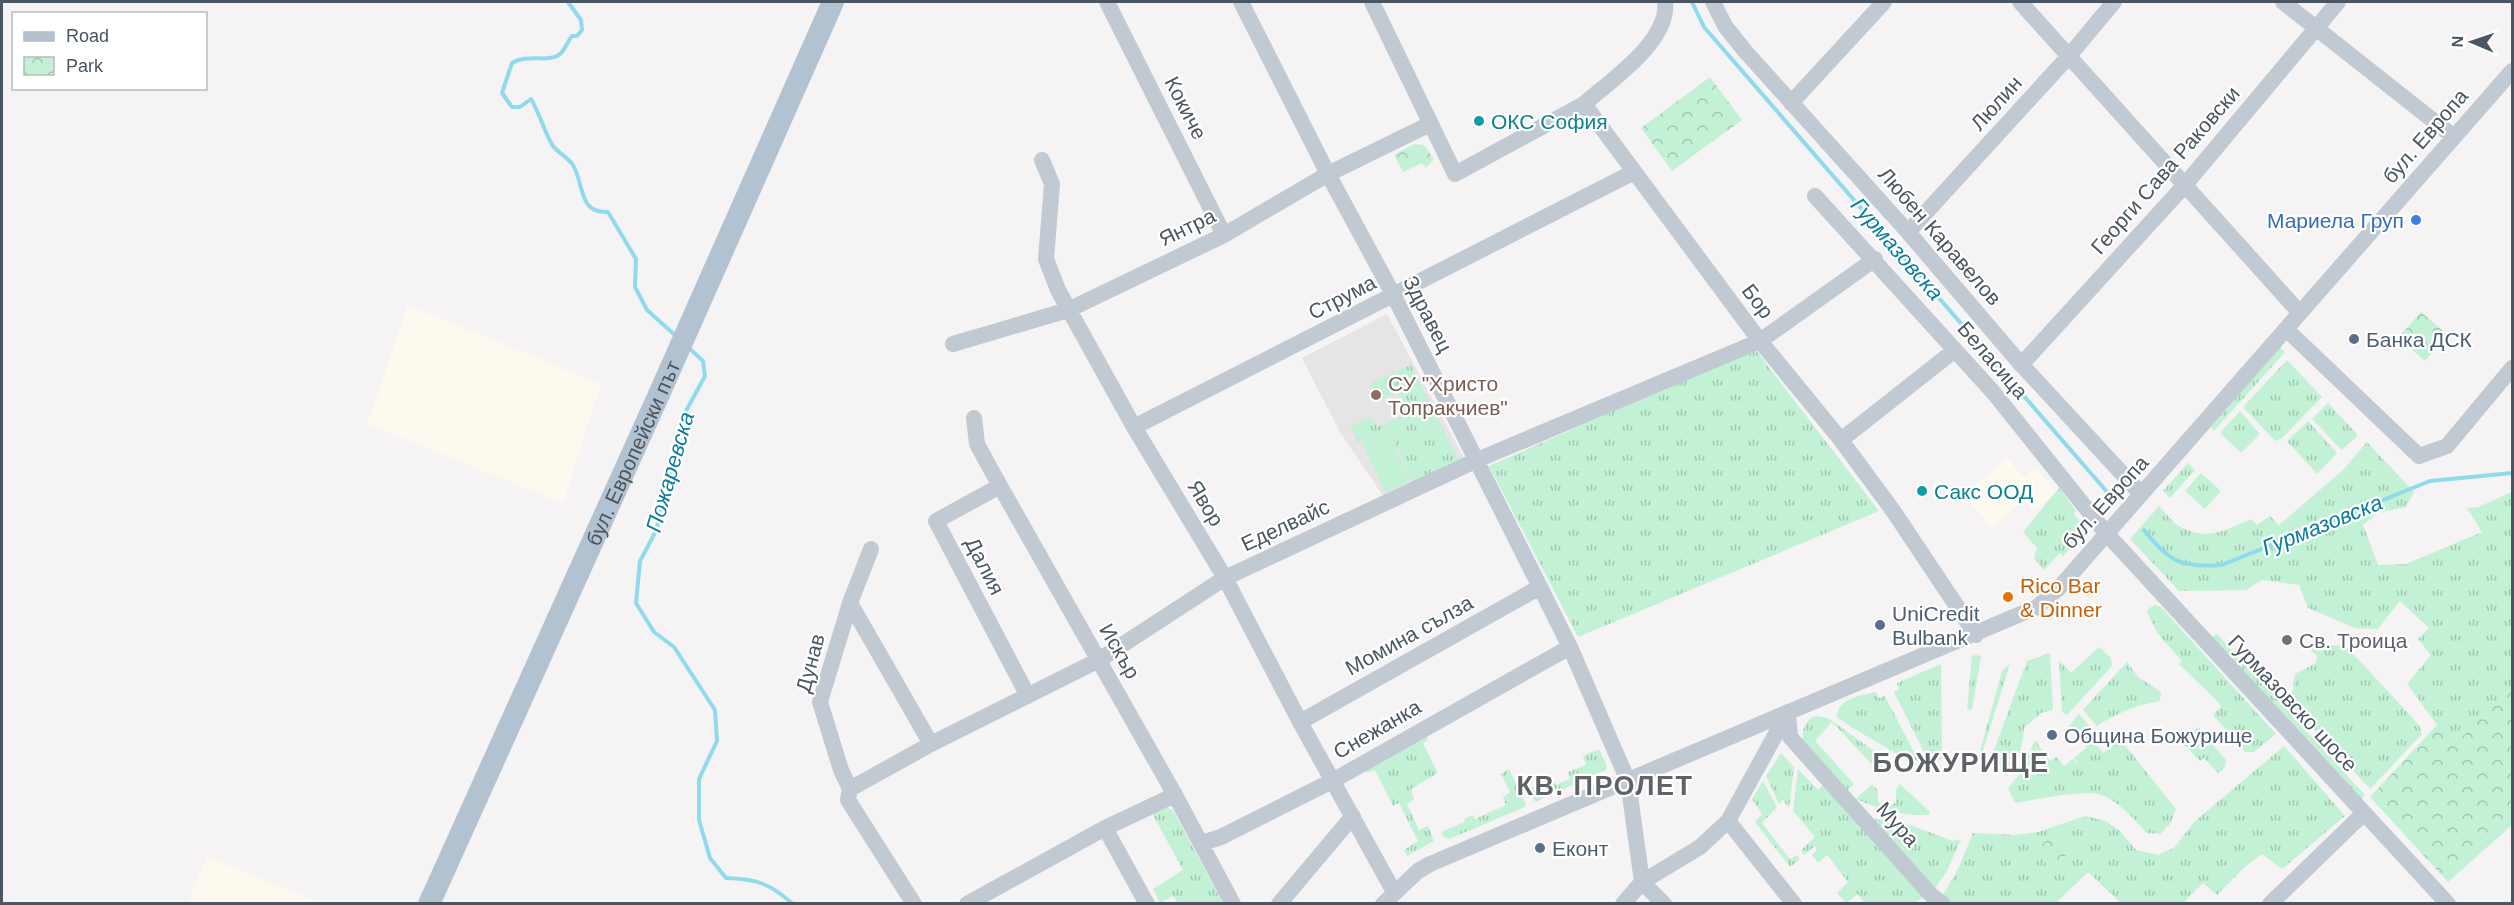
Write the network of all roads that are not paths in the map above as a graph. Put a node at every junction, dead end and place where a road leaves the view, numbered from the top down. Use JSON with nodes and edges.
{"nodes":[{"id":1,"x":832,"y":2,"type":"edge"},
{"id":2,"x":1107,"y":2,"type":"edge"},
{"id":3,"x":1241,"y":2,"type":"edge"},
{"id":4,"x":1372,"y":2,"type":"edge"},
{"id":5,"x":1665,"y":2,"type":"edge"},
{"id":6,"x":1713,"y":2,"type":"edge"},
{"id":7,"x":1884,"y":2,"type":"edge"},
{"id":8,"x":2020,"y":2,"type":"edge"},
{"id":9,"x":2114,"y":2,"type":"edge"},
{"id":10,"x":2283,"y":2,"type":"edge"},
{"id":11,"x":2338,"y":2,"type":"edge"},
{"id":12,"x":2316,"y":27,"type":"junction"},
{"id":13,"x":2069,"y":56,"type":"junction"},
{"id":14,"x":2512,"y":70,"type":"edge"},
{"id":15,"x":1791,"y":103,"type":"junction"},
{"id":16,"x":1584,"y":104,"type":"junction"},
{"id":17,"x":1430,"y":124,"type":"junction"},
{"id":18,"x":2454,"y":137,"type":"junction"},
{"id":19,"x":1042,"y":160,"type":"dead end"},
{"id":20,"x":1632,"y":173,"type":"junction"},
{"id":21,"x":1328,"y":174,"type":"junction"},
{"id":22,"x":2184,"y":186,"type":"junction"},
{"id":23,"x":1815,"y":196,"type":"dead end"},
{"id":24,"x":1908,"y":232,"type":"junction"},
{"id":25,"x":1224,"y":235,"type":"junction"},
{"id":26,"x":1875,"y":259,"type":"junction"},
{"id":27,"x":1394,"y":296,"type":"junction"},
{"id":28,"x":1068,"y":310,"type":"junction"},
{"id":29,"x":2300,"y":314,"type":"junction"},
{"id":30,"x":2286,"y":329,"type":"junction"},
{"id":31,"x":1760,"y":341,"type":"junction"},
{"id":32,"x":953,"y":344,"type":"dead end"},
{"id":33,"x":1955,"y":350,"type":"junction"},
{"id":34,"x":2021,"y":365,"type":"junction"},
{"id":35,"x":2512,"y":368,"type":"edge"},
{"id":36,"x":975,"y":418,"type":"dead end"},
{"id":37,"x":1134,"y":427,"type":"junction"},
{"id":38,"x":1841,"y":440,"type":"junction"},
{"id":39,"x":1477,"y":460,"type":"junction"},
{"id":40,"x":999,"y":486,"type":"junction"},
{"id":41,"x":2141,"y":494,"type":"junction"},
{"id":42,"x":2106,"y":533,"type":"junction"},
{"id":43,"x":871,"y":549,"type":"dead end"},
{"id":44,"x":1225,"y":578,"type":"junction"},
{"id":45,"x":1540,"y":587,"type":"junction"},
{"id":46,"x":850,"y":603,"type":"junction"},
{"id":47,"x":1976,"y":635,"type":"junction"},
{"id":48,"x":1570,"y":647,"type":"junction"},
{"id":49,"x":1099,"y":660,"type":"junction"},
{"id":50,"x":1028,"y":696,"type":"junction"},
{"id":51,"x":1788,"y":712,"type":"junction"},
{"id":52,"x":1300,"y":722,"type":"junction"},
{"id":53,"x":931,"y":744,"type":"junction"},
{"id":54,"x":1334,"y":780,"type":"junction"},
{"id":55,"x":1628,"y":781,"type":"junction"},
{"id":56,"x":850,"y":789,"type":"junction"},
{"id":57,"x":1175,"y":795,"type":"junction"},
{"id":58,"x":2364,"y":813,"type":"junction"},
{"id":59,"x":1353,"y":816,"type":"junction"},
{"id":60,"x":1728,"y":821,"type":"junction"},
{"id":61,"x":1105,"y":828,"type":"junction"},
{"id":62,"x":1202,"y":843,"type":"junction"},
{"id":63,"x":1642,"y":882,"type":"junction"},
{"id":64,"x":1388,"y":898,"type":"edge"},
{"id":65,"x":1932,"y":901,"type":"edge"},
{"id":66,"x":429,"y":903,"type":"edge"},
{"id":67,"x":914,"y":903,"type":"edge"},
{"id":68,"x":967,"y":903,"type":"edge"},
{"id":69,"x":1147,"y":903,"type":"edge"},
{"id":70,"x":1233,"y":903,"type":"edge"},
{"id":71,"x":1279,"y":903,"type":"edge"},
{"id":72,"x":1623,"y":903,"type":"edge"},
{"id":73,"x":1664,"y":903,"type":"edge"},
{"id":74,"x":1794,"y":903,"type":"edge"},
{"id":75,"x":2270,"y":903,"type":"edge"},
{"id":76,"x":2448,"y":903,"type":"edge"}],
"edges":[{"from":1,"to":66,"type":"main road","name":"бул. Европейски път"},
{"from":2,"to":25,"type":"street","name":"Кокиче"},
{"from":3,"to":21,"type":"street","name":"Здравец"},
{"from":4,"to":17,"type":"street"},
{"from":5,"to":16,"type":"street"},
{"from":6,"to":15,"type":"street","name":"Любен Каравелов"},
{"from":7,"to":15,"type":"street"},
{"from":8,"to":13,"type":"street"},
{"from":9,"to":13,"type":"street","name":"Люлин"},
{"from":10,"to":12,"type":"street"},
{"from":11,"to":12,"type":"street","name":"Георги Сава Раковски"},
{"from":12,"to":18,"type":"street"},
{"from":12,"to":22,"type":"street","name":"Георги Сава Раковски"},
{"from":13,"to":22,"type":"street"},
{"from":13,"to":24,"type":"street","name":"Люлин"},
{"from":14,"to":18,"type":"street","name":"бул. Европа"},
{"from":15,"to":24,"type":"street","name":"Любен Каравелов"},
{"from":16,"to":17,"type":"street"},
{"from":16,"to":20,"type":"street","name":"Бор"},
{"from":17,"to":21,"type":"street","name":"Янтра"},
{"from":18,"to":29,"type":"street","name":"бул. Европа"},
{"from":19,"to":28,"type":"street","name":"Явор"},
{"from":20,"to":27,"type":"street","name":"Струма"},
{"from":20,"to":31,"type":"street","name":"Бор"},
{"from":21,"to":25,"type":"street","name":"Янтра"},
{"from":21,"to":27,"type":"street","name":"Здравец"},
{"from":22,"to":29,"type":"street"},
{"from":22,"to":34,"type":"street","name":"Георги Сава Раковски"},
{"from":23,"to":26,"type":"street","name":"Беласица"},
{"from":24,"to":34,"type":"street","name":"Любен Каравелов"},
{"from":25,"to":28,"type":"street","name":"Янтра"},
{"from":26,"to":31,"type":"street","name":"Еделвайс"},
{"from":26,"to":33,"type":"street","name":"Беласица"},
{"from":27,"to":37,"type":"street","name":"Струма"},
{"from":27,"to":39,"type":"street","name":"Здравец"},
{"from":28,"to":32,"type":"street","name":"Янтра"},
{"from":28,"to":37,"type":"street","name":"Явор"},
{"from":29,"to":30,"type":"street","name":"бул. Европа"},
{"from":30,"to":35,"type":"street"},
{"from":30,"to":41,"type":"street","name":"бул. Европа"},
{"from":31,"to":38,"type":"street","name":"Бор"},
{"from":31,"to":39,"type":"street","name":"Еделвайс"},
{"from":33,"to":38,"type":"street"},
{"from":33,"to":42,"type":"street","name":"Беласица"},
{"from":34,"to":41,"type":"street","name":"Любен Каравелов"},
{"from":36,"to":40,"type":"street","name":"Искър"},
{"from":37,"to":44,"type":"street","name":"Явор"},
{"from":38,"to":47,"type":"street","name":"Бор"},
{"from":39,"to":44,"type":"street","name":"Еделвайс"},
{"from":39,"to":45,"type":"street","name":"Здравец"},
{"from":40,"to":49,"type":"street","name":"Искър"},
{"from":40,"to":50,"type":"street","name":"Далия"},
{"from":41,"to":42,"type":"street","name":"бул. Европа"},
{"from":42,"to":47,"type":"street","name":"бул. Европа"},
{"from":42,"to":58,"type":"street","name":"Гурмазовско шосе"},
{"from":43,"to":46,"type":"street","name":"Дунав"},
{"from":44,"to":49,"type":"street","name":"Еделвайс"},
{"from":44,"to":52,"type":"street","name":"Явор"},
{"from":45,"to":48,"type":"street","name":"Здравец"},
{"from":45,"to":52,"type":"street","name":"Момина сълза"},
{"from":46,"to":53,"type":"street"},
{"from":46,"to":56,"type":"street","name":"Дунав"},
{"from":47,"to":51,"type":"street","name":"бул. Европа"},
{"from":48,"to":54,"type":"street","name":"Снежанка"},
{"from":48,"to":55,"type":"street","name":"Здравец"},
{"from":49,"to":50,"type":"street","name":"Еделвайс"},
{"from":49,"to":57,"type":"street","name":"Искър"},
{"from":50,"to":53,"type":"street","name":"Еделвайс"},
{"from":51,"to":55,"type":"street","name":"бул. Европа"},
{"from":51,"to":60,"type":"street"},
{"from":51,"to":65,"type":"street","name":"Мура"},
{"from":52,"to":54,"type":"street","name":"Явор"},
{"from":53,"to":56,"type":"street","name":"Еделвайс"},
{"from":54,"to":59,"type":"street","name":"Явор"},
{"from":54,"to":62,"type":"street","name":"Снежанка"},
{"from":55,"to":63,"type":"street","name":"Здравец"},
{"from":55,"to":64,"type":"street","name":"бул. Европа"},
{"from":56,"to":67,"type":"street","name":"Дунав"},
{"from":57,"to":61,"type":"street"},
{"from":57,"to":62,"type":"street","name":"Искър"},
{"from":58,"to":75,"type":"street"},
{"from":58,"to":76,"type":"street","name":"Гурмазовско шосе"},
{"from":59,"to":64,"type":"street","name":"Явор"},
{"from":59,"to":71,"type":"street"},
{"from":60,"to":63,"type":"street"},
{"from":60,"to":74,"type":"street"},
{"from":61,"to":68,"type":"street"},
{"from":61,"to":69,"type":"street"},
{"from":62,"to":70,"type":"street","name":"Искър"},
{"from":63,"to":72,"type":"street"},
{"from":63,"to":73,"type":"street"}]}
